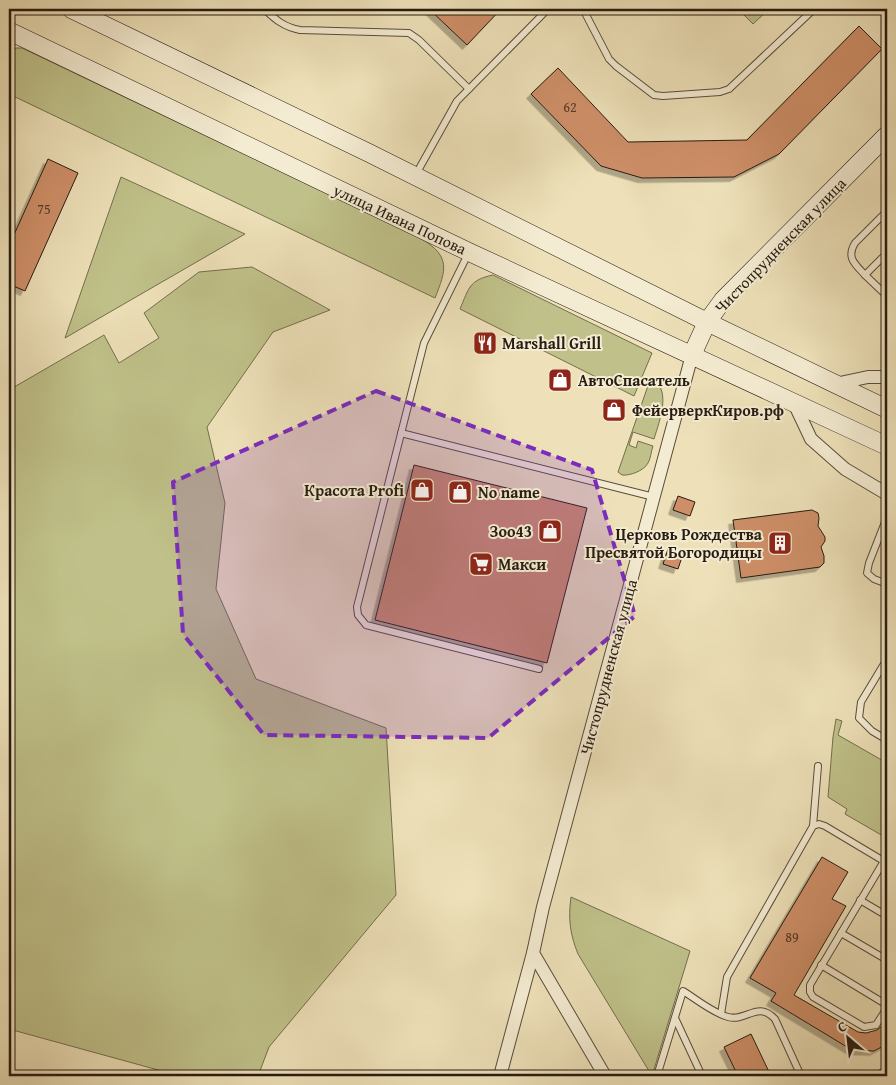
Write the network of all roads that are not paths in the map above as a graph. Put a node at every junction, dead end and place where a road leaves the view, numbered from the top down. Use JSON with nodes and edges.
{"nodes":[{"id":1,"x":71,"y":9,"type":"edge"},
{"id":2,"x":264,"y":9,"type":"edge"},
{"id":3,"x":548,"y":9,"type":"edge"},
{"id":4,"x":583,"y":9,"type":"edge"},
{"id":5,"x":814,"y":9,"type":"edge"},
{"id":6,"x":99,"y":15,"type":"edge"},
{"id":7,"x":9,"y":31,"type":"edge"},
{"id":8,"x":469,"y":89,"type":"junction"},
{"id":9,"x":887,"y":134,"type":"edge"},
{"id":10,"x":414,"y":177,"type":"junction"},
{"id":11,"x":887,"y":211,"type":"edge"},
{"id":12,"x":469,"y":252,"type":"junction"},
{"id":13,"x":887,"y":253,"type":"edge"},
{"id":14,"x":865,"y":275,"type":"junction"},
{"id":15,"x":887,"y":296,"type":"edge"},
{"id":16,"x":707,"y":322,"type":"junction"},
{"id":17,"x":692,"y":355,"type":"junction"},
{"id":18,"x":887,"y":377,"type":"edge"},
{"id":19,"x":835,"y":384,"type":"junction"},
{"id":20,"x":794,"y":403,"type":"junction"},
{"id":21,"x":887,"y":409,"type":"edge"},
{"id":22,"x":401,"y":433,"type":"junction"},
{"id":23,"x":887,"y":446,"type":"edge"},
{"id":24,"x":887,"y":494,"type":"edge"},
{"id":25,"x":654,"y":497,"type":"junction"},
{"id":26,"x":887,"y":517,"type":"edge"},
{"id":27,"x":887,"y":584,"type":"edge"},
{"id":28,"x":887,"y":659,"type":"edge"},
{"id":29,"x":539,"y":669,"type":"dead end"},
{"id":30,"x":887,"y":740,"type":"edge"},
{"id":31,"x":818,"y":766,"type":"dead end"},
{"id":32,"x":814,"y":826,"type":"junction"},
{"id":33,"x":885,"y":862,"type":"edge"},
{"id":34,"x":860,"y":900,"type":"junction"},
{"id":35,"x":887,"y":916,"type":"edge"},
{"id":36,"x":841,"y":933,"type":"junction"},
{"id":37,"x":533,"y":953,"type":"junction"},
{"id":38,"x":887,"y":960,"type":"edge"},
{"id":39,"x":821,"y":965,"type":"junction"},
{"id":40,"x":887,"y":1007,"type":"edge"},
{"id":41,"x":721,"y":1014,"type":"junction"},
{"id":42,"x":675,"y":1018,"type":"junction"},
{"id":43,"x":887,"y":1070,"type":"edge"},
{"id":44,"x":500,"y":1076,"type":"edge"},
{"id":45,"x":605,"y":1076,"type":"edge"},
{"id":46,"x":658,"y":1076,"type":"edge"},
{"id":47,"x":702,"y":1076,"type":"edge"},
{"id":48,"x":801,"y":1076,"type":"edge"},
{"id":49,"x":875,"y":1076,"type":"edge"}],
"edges":[{"from":1,"to":6,"type":"main road"},
{"from":2,"to":8,"type":"lane"},
{"from":3,"to":8,"type":"lane"},
{"from":4,"to":5,"type":"lane"},
{"from":6,"to":10,"type":"main road"},
{"from":7,"to":12,"type":"main road","name":"улица Ивана Попова"},
{"from":8,"to":10,"type":"lane"},
{"from":9,"to":16,"type":"main road","name":"Чистопрудненская улица"},
{"from":10,"to":16,"type":"main road"},
{"from":11,"to":14,"type":"lane"},
{"from":12,"to":17,"type":"main road","name":"улица Ивана Попова"},
{"from":12,"to":22,"type":"lane"},
{"from":13,"to":14,"type":"lane"},
{"from":14,"to":15,"type":"lane"},
{"from":16,"to":17,"type":"main road","name":"Чистопрудненская улица"},
{"from":16,"to":19,"type":"main road"},
{"from":17,"to":20,"type":"main road","name":"улица Ивана Попова"},
{"from":17,"to":25,"type":"street","name":"Чистопрудненская улица"},
{"from":18,"to":19,"type":"street"},
{"from":19,"to":21,"type":"main road"},
{"from":20,"to":23,"type":"main road","name":"улица Ивана Попова"},
{"from":20,"to":24,"type":"street"},
{"from":22,"to":25,"type":"lane"},
{"from":22,"to":29,"type":"lane"},
{"from":25,"to":37,"type":"street","name":"Чистопрудненская улица"},
{"from":26,"to":27,"type":"lane"},
{"from":28,"to":30,"type":"lane"},
{"from":31,"to":32,"type":"lane"},
{"from":32,"to":33,"type":"lane"},
{"from":32,"to":41,"type":"lane"},
{"from":33,"to":34,"type":"lane"},
{"from":34,"to":35,"type":"lane"},
{"from":34,"to":36,"type":"lane"},
{"from":36,"to":38,"type":"lane"},
{"from":36,"to":39,"type":"lane"},
{"from":37,"to":44,"type":"street","name":"Чистопрудненская улица"},
{"from":37,"to":45,"type":"street"},
{"from":39,"to":40,"type":"lane"},
{"from":39,"to":40,"type":"lane"},
{"from":41,"to":42,"type":"lane"},
{"from":41,"to":48,"type":"lane"},
{"from":42,"to":46,"type":"lane"},
{"from":42,"to":47,"type":"lane"},
{"from":43,"to":49,"type":"lane"}]}
